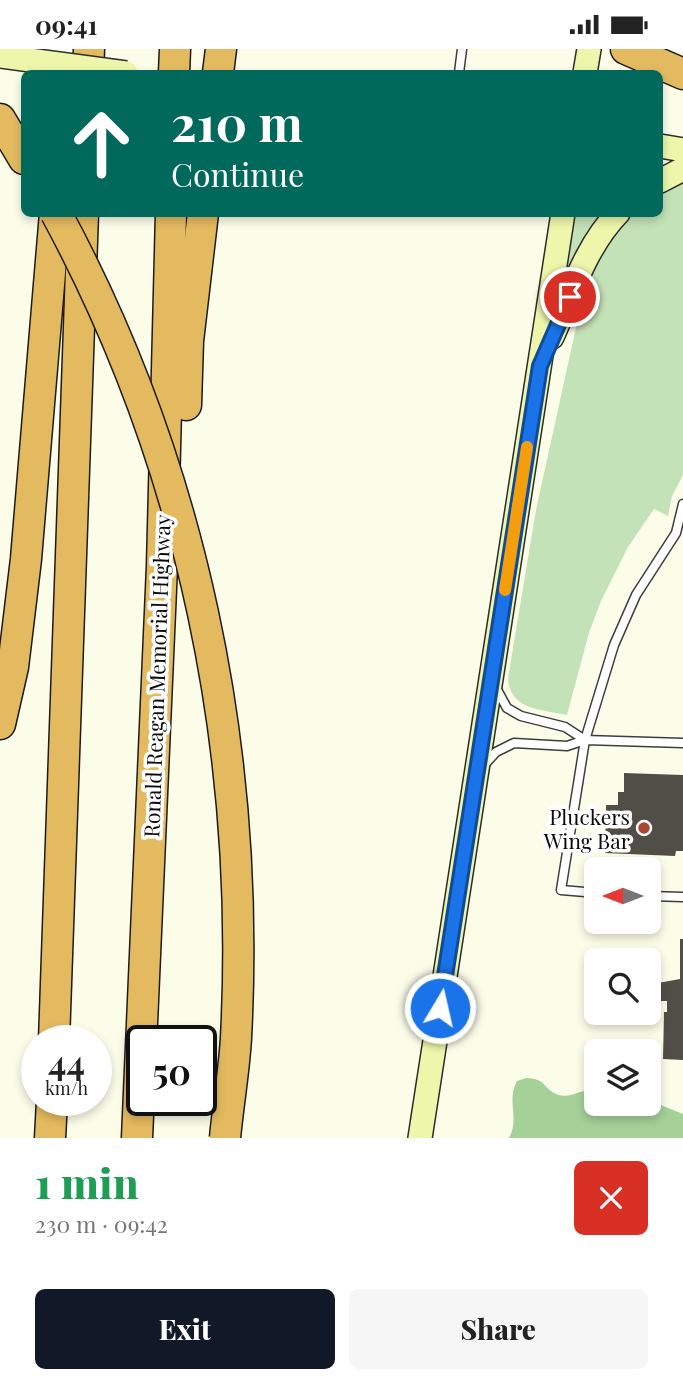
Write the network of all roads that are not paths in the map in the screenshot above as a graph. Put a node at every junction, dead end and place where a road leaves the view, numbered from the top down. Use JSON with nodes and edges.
{"nodes":[{"id":1,"x":70,"y":49,"type":"edge"},
{"id":2,"x":89,"y":49,"type":"edge"},
{"id":3,"x":175,"y":49,"type":"edge"},
{"id":4,"x":220,"y":49,"type":"edge"},
{"id":5,"x":462,"y":49,"type":"edge"},
{"id":6,"x":589,"y":49,"type":"edge"},
{"id":7,"x":626,"y":49,"type":"edge"},
{"id":8,"x":0,"y":56,"type":"edge"},
{"id":9,"x":67,"y":70,"type":"edge"},
{"id":10,"x":88,"y":70,"type":"edge"},
{"id":11,"x":104,"y":70,"type":"edge"},
{"id":12,"x":174,"y":70,"type":"edge"},
{"id":13,"x":218,"y":70,"type":"edge"},
{"id":14,"x":459,"y":70,"type":"edge"},
{"id":15,"x":586,"y":70,"type":"edge"},
{"id":16,"x":683,"y":74,"type":"edge"},
{"id":17,"x":0,"y":119,"type":"edge"},
{"id":18,"x":663,"y":147,"type":"edge"},
{"id":19,"x":683,"y":150,"type":"edge"},
{"id":20,"x":21,"y":154,"type":"edge"},
{"id":21,"x":683,"y":169,"type":"edge"},
{"id":22,"x":663,"y":179,"type":"edge"},
{"id":23,"x":56,"y":217,"type":"edge"},
{"id":24,"x":58,"y":217,"type":"edge"},
{"id":25,"x":83,"y":217,"type":"edge"},
{"id":26,"x":171,"y":217,"type":"edge"},
{"id":27,"x":203,"y":217,"type":"edge"},
{"id":28,"x":562,"y":217,"type":"edge"},
{"id":29,"x":614,"y":217,"type":"edge"},
{"id":30,"x":540,"y":366,"type":"junction"},
{"id":31,"x":683,"y":504,"type":"edge"},
{"id":32,"x":162,"y":566,"type":"junction"},
{"id":33,"x":491,"y":678,"type":"junction"},
{"id":34,"x":0,"y":724,"type":"edge"},
{"id":35,"x":585,"y":740,"type":"junction"},
{"id":36,"x":683,"y":744,"type":"edge"},
{"id":37,"x":476,"y":775,"type":"junction"},
{"id":38,"x":584,"y":892,"type":"edge"},
{"id":39,"x":662,"y":896,"type":"edge"},
{"id":40,"x":683,"y":897,"type":"edge"},
{"id":41,"x":55,"y":1025,"type":"edge"},
{"id":42,"x":51,"y":1116,"type":"edge"},
{"id":43,"x":50,"y":1138,"type":"edge"},
{"id":44,"x":137,"y":1138,"type":"edge"},
{"id":45,"x":225,"y":1138,"type":"edge"},
{"id":46,"x":420,"y":1138,"type":"edge"}],
"edges":[{"from":1,"to":9,"type":"highway"},
{"from":2,"to":10,"type":"highway"},
{"from":3,"to":12,"type":"highway"},
{"from":4,"to":13,"type":"highway"},
{"from":5,"to":14,"type":"lane"},
{"from":6,"to":15,"type":"main road"},
{"from":7,"to":16,"type":"highway"},
{"from":8,"to":11,"type":"main road","bridge":true},
{"from":17,"to":20,"type":"highway"},
{"from":18,"to":19,"type":"main road"},
{"from":21,"to":22,"type":"main road"},
{"from":23,"to":34,"type":"highway"},
{"from":24,"to":45,"type":"highway","bridge":true},
{"from":25,"to":41,"type":"highway"},
{"from":26,"to":32,"type":"highway","name":"Ronald Reagan Memorial Highway"},
{"from":27,"to":32,"type":"highway"},
{"from":28,"to":30,"type":"main road"},
{"from":29,"to":30,"type":"main road"},
{"from":30,"to":33,"type":"main road"},
{"from":31,"to":35,"type":"lane"},
{"from":32,"to":44,"type":"highway","name":"Ronald Reagan Memorial Highway"},
{"from":33,"to":35,"type":"lane"},
{"from":33,"to":37,"type":"main road"},
{"from":35,"to":36,"type":"lane"},
{"from":35,"to":37,"type":"lane"},
{"from":35,"to":38,"type":"lane"},
{"from":37,"to":46,"type":"main road"},
{"from":39,"to":40,"type":"lane"},
{"from":42,"to":43,"type":"highway"}]}
